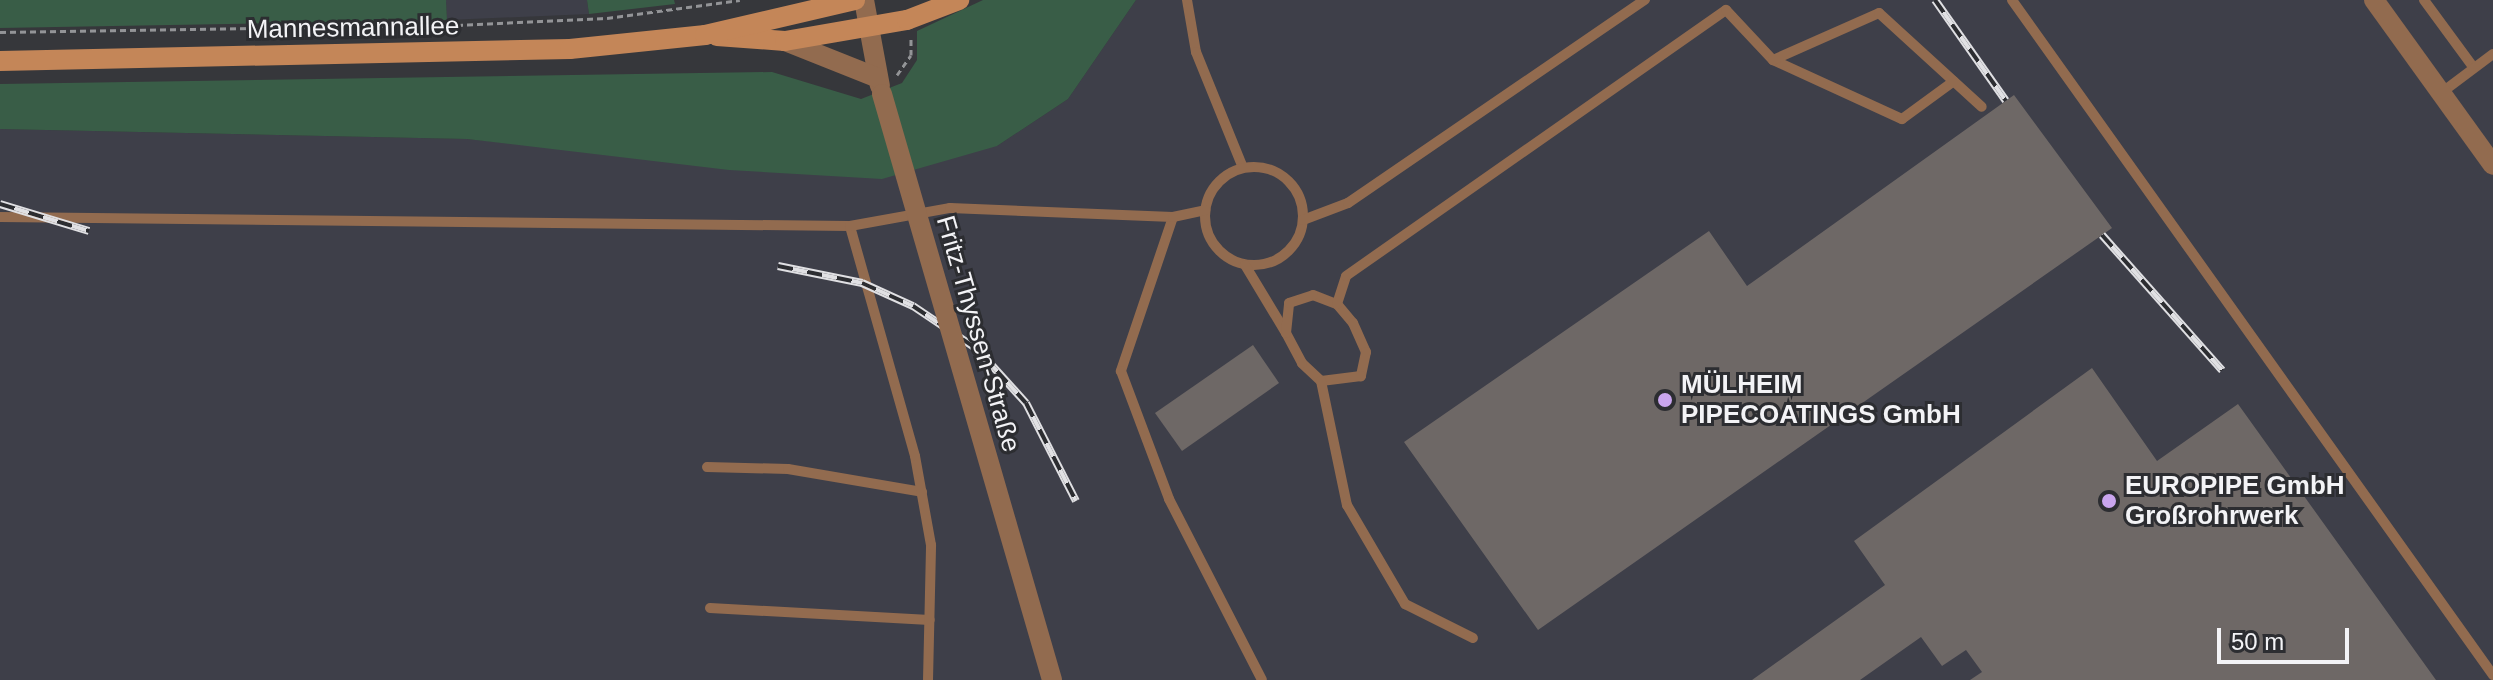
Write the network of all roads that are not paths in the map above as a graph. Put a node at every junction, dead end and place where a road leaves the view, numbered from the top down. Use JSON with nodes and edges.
{"nodes":[{"id":1,"x":855,"y":0,"type":"edge"},
{"id":2,"x":864,"y":0,"type":"edge"},
{"id":3,"x":959,"y":0,"type":"edge"},
{"id":4,"x":1187,"y":0,"type":"edge"},
{"id":5,"x":1645,"y":0,"type":"edge"},
{"id":6,"x":2012,"y":0,"type":"edge"},
{"id":7,"x":2374,"y":0,"type":"edge"},
{"id":8,"x":2424,"y":0,"type":"edge"},
{"id":9,"x":867,"y":28,"type":"junction"},
{"id":10,"x":705,"y":35,"type":"junction"},
{"id":11,"x":785,"y":41,"type":"junction"},
{"id":12,"x":2493,"y":54,"type":"edge"},
{"id":13,"x":1773,"y":60,"type":"junction"},
{"id":14,"x":0,"y":61,"type":"edge"},
{"id":15,"x":2474,"y":68,"type":"junction"},
{"id":16,"x":1954,"y":81,"type":"junction"},
{"id":17,"x":880,"y":86,"type":"junction"},
{"id":18,"x":2441,"y":93,"type":"junction"},
{"id":19,"x":1982,"y":107,"type":"dead end"},
{"id":20,"x":2493,"y":165,"type":"edge"},
{"id":21,"x":1243,"y":168,"type":"junction"},
{"id":22,"x":1205,"y":210,"type":"junction"},
{"id":23,"x":0,"y":217,"type":"edge"},
{"id":24,"x":1173,"y":217,"type":"junction"},
{"id":25,"x":1303,"y":220,"type":"junction"},
{"id":26,"x":850,"y":226,"type":"junction"},
{"id":27,"x":1245,"y":265,"type":"junction"},
{"id":28,"x":1337,"y":304,"type":"junction"},
{"id":29,"x":1286,"y":333,"type":"junction"},
{"id":30,"x":1321,"y":381,"type":"junction"},
{"id":31,"x":707,"y":467,"type":"dead end"},
{"id":32,"x":922,"y":492,"type":"junction"},
{"id":33,"x":710,"y":608,"type":"dead end"},
{"id":34,"x":930,"y":620,"type":"junction"},
{"id":35,"x":1473,"y":638,"type":"dead end"},
{"id":36,"x":2493,"y":675,"type":"edge"},
{"id":37,"x":928,"y":680,"type":"edge"},
{"id":38,"x":1052,"y":680,"type":"edge"},
{"id":39,"x":1262,"y":680,"type":"edge"}],
"edges":[{"from":1,"to":10,"type":"main road","name":"Mannesmannallee"},
{"from":2,"to":9,"type":"street","name":"Fritz-Thyssen-Straße"},
{"from":3,"to":9,"type":"main road","name":"Mannesmannallee"},
{"from":4,"to":21,"type":"lane"},
{"from":5,"to":25,"type":"lane"},
{"from":6,"to":36,"type":"lane"},
{"from":7,"to":18,"type":"street"},
{"from":8,"to":15,"type":"lane"},
{"from":9,"to":11,"type":"main road","name":"Mannesmannallee"},
{"from":9,"to":17,"type":"street","name":"Fritz-Thyssen-Straße"},
{"from":10,"to":11,"type":"main road","name":"Mannesmannallee"},
{"from":10,"to":14,"type":"main road","name":"Mannesmannallee"},
{"from":11,"to":17,"type":"street"},
{"from":12,"to":15,"type":"lane"},
{"from":13,"to":16,"type":"lane"},
{"from":13,"to":16,"type":"lane"},
{"from":13,"to":28,"type":"lane"},
{"from":15,"to":18,"type":"lane"},
{"from":16,"to":19,"type":"lane"},
{"from":17,"to":38,"type":"street","name":"Fritz-Thyssen-Straße","bridge":true},
{"from":18,"to":20,"type":"street"},
{"from":21,"to":22,"type":"lane"},
{"from":21,"to":25,"type":"lane"},
{"from":22,"to":24,"type":"lane"},
{"from":22,"to":27,"type":"lane"},
{"from":23,"to":26,"type":"lane"},
{"from":24,"to":26,"type":"lane"},
{"from":24,"to":39,"type":"lane"},
{"from":25,"to":27,"type":"lane"},
{"from":26,"to":32,"type":"lane"},
{"from":27,"to":29,"type":"lane"},
{"from":28,"to":29,"type":"lane"},
{"from":28,"to":30,"type":"lane"},
{"from":29,"to":30,"type":"lane"},
{"from":30,"to":35,"type":"lane"},
{"from":31,"to":32,"type":"lane"},
{"from":32,"to":34,"type":"lane"},
{"from":33,"to":34,"type":"lane"},
{"from":34,"to":37,"type":"lane"}]}
